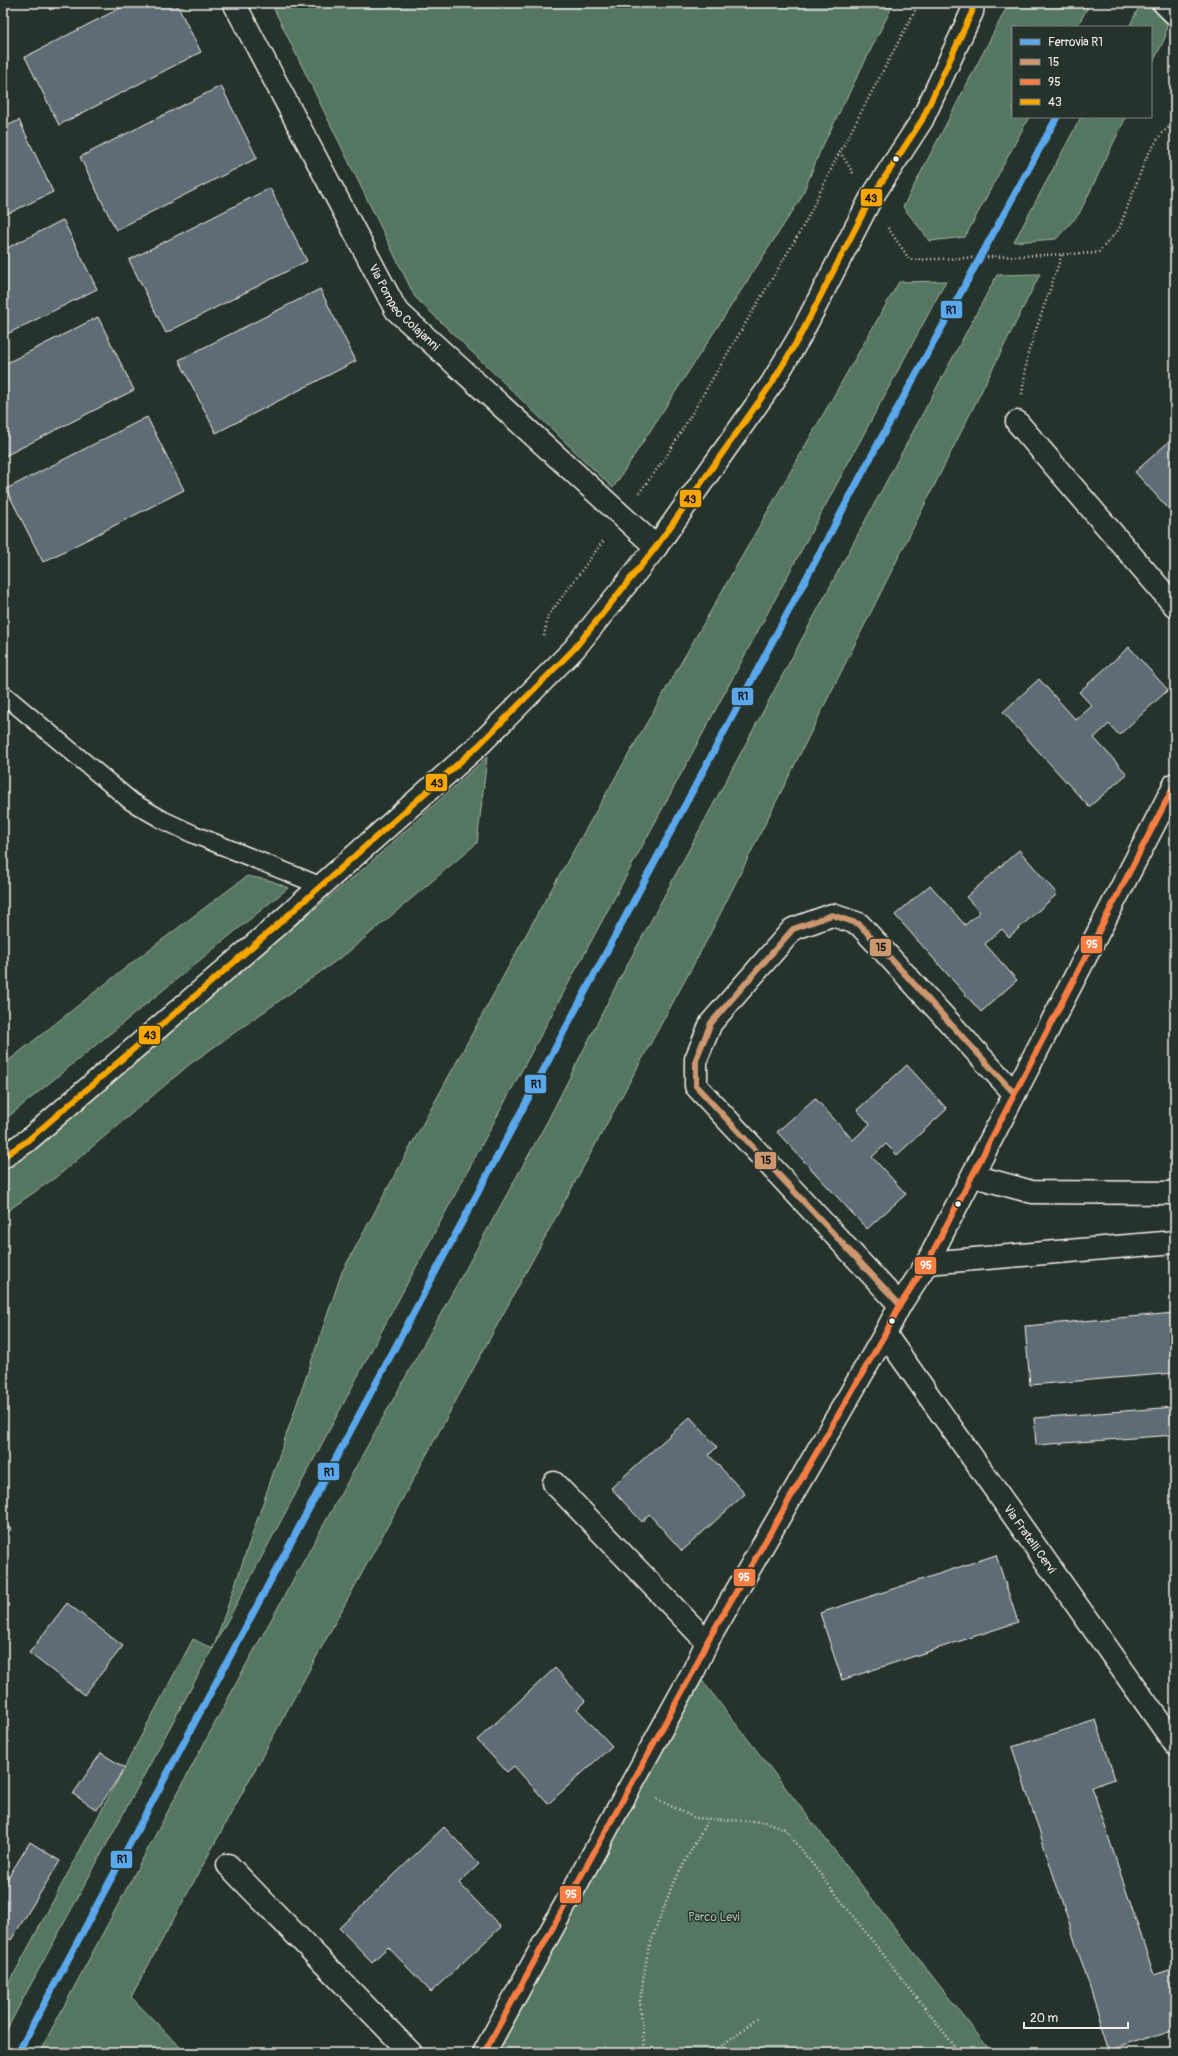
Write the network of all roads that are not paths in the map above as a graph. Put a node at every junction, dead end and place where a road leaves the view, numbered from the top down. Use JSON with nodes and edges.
{"nodes":[{"id":1,"x":234,"y":3,"type":"edge"},
{"id":2,"x":1164,"y":3,"type":"edge"},
{"id":3,"x":976,"y":6,"type":"edge"},
{"id":4,"x":1175,"y":14,"type":"edge"},
{"id":5,"x":1017,"y":422,"type":"road end"},
{"id":6,"x":656,"y":548,"type":"junction"},
{"id":7,"x":1175,"y":606,"type":"edge"},
{"id":8,"x":3,"y":694,"type":"edge"},
{"id":9,"x":1175,"y":784,"type":"edge"},
{"id":10,"x":321,"y":886,"type":"junction"},
{"id":11,"x":1014,"y":1093,"type":"junction"},
{"id":12,"x":3,"y":1157,"type":"edge"},
{"id":13,"x":974,"y":1176,"type":"junction"},
{"id":14,"x":1175,"y":1193,"type":"edge"},
{"id":15,"x":1175,"y":1242,"type":"edge"},
{"id":16,"x":927,"y":1263,"type":"junction"},
{"id":17,"x":900,"y":1305,"type":"junction"},
{"id":18,"x":886,"y":1334,"type":"junction"},
{"id":19,"x":554,"y":1483,"type":"dead end"},
{"id":20,"x":707,"y":1642,"type":"junction"},
{"id":21,"x":1175,"y":1744,"type":"edge"},
{"id":22,"x":228,"y":1865,"type":"dead end"},
{"id":23,"x":411,"y":2053,"type":"edge"},
{"id":24,"x":484,"y":2053,"type":"edge"}],
"edges":[{"from":1,"to":6,"type":"street","name":"Via Pompeo Colajanni"},
{"from":2,"to":4,"type":"street"},
{"from":3,"to":6,"type":"street"},
{"from":5,"to":7,"type":"street"},
{"from":6,"to":10,"type":"street"},
{"from":8,"to":10,"type":"lane"},
{"from":9,"to":11,"type":"street"},
{"from":10,"to":12,"type":"street"},
{"from":11,"to":13,"type":"street"},
{"from":11,"to":17,"type":"street"},
{"from":13,"to":14,"type":"street"},
{"from":13,"to":16,"type":"street"},
{"from":15,"to":16,"type":"street"},
{"from":16,"to":17,"type":"street"},
{"from":17,"to":18,"type":"street"},
{"from":18,"to":20,"type":"street"},
{"from":18,"to":21,"type":"street","name":"Via Fratelli Cervi"},
{"from":19,"to":20,"type":"street"},
{"from":20,"to":24,"type":"street"},
{"from":22,"to":23,"type":"street"}]}
